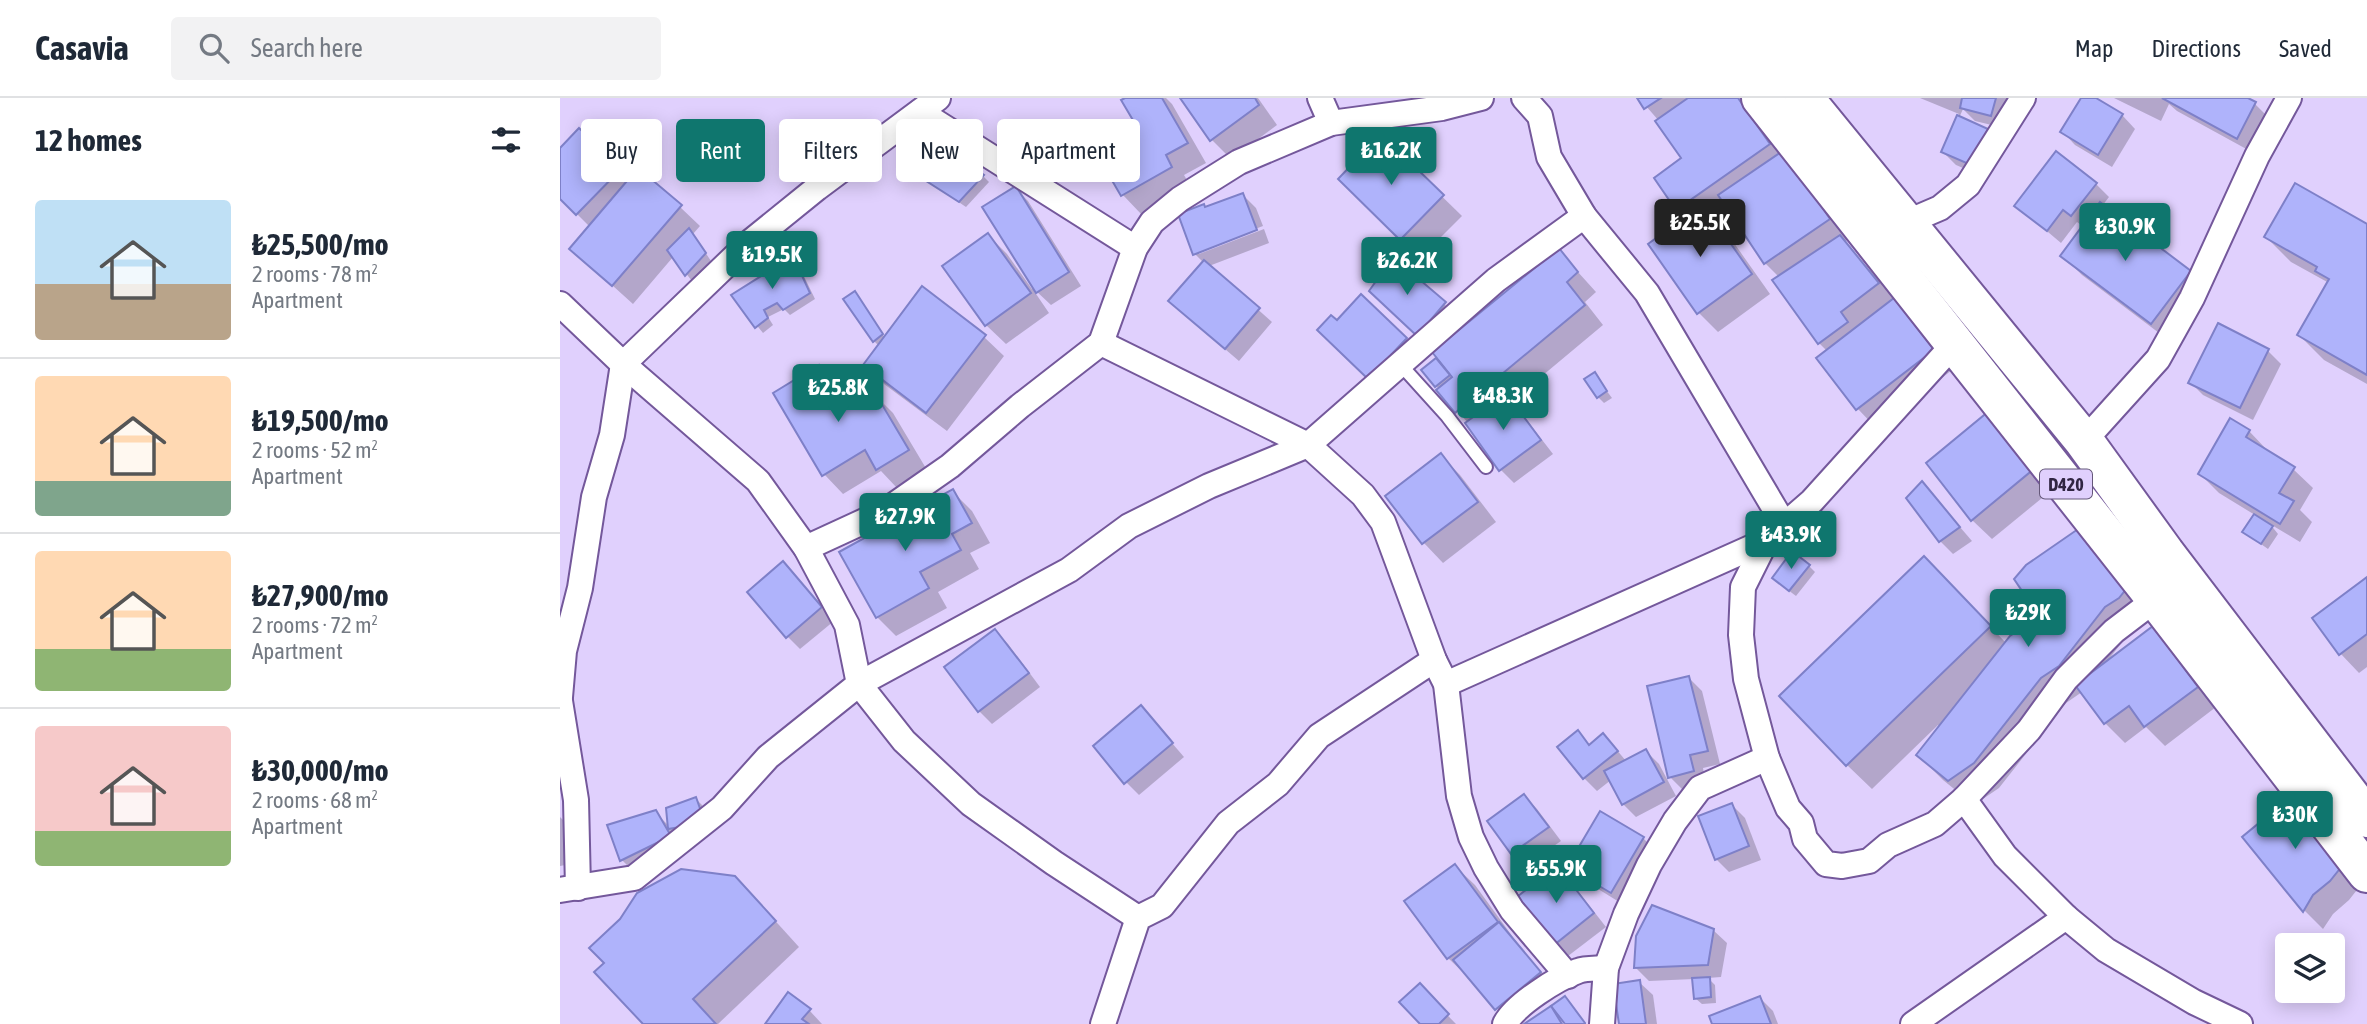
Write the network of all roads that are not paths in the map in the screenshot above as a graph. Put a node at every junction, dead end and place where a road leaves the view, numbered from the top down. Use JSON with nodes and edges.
{"nodes":[{"id":1,"x":1320,"y":98,"type":"edge"},
{"id":2,"x":1481,"y":98,"type":"edge"},
{"id":3,"x":1524,"y":98,"type":"edge"},
{"id":4,"x":1760,"y":98,"type":"edge"},
{"id":5,"x":1804,"y":98,"type":"edge"},
{"id":6,"x":2023,"y":98,"type":"edge"},
{"id":7,"x":2289,"y":98,"type":"edge"},
{"id":8,"x":929,"y":105,"type":"edge"},
{"id":9,"x":1331,"y":123,"type":"junction"},
{"id":10,"x":1584,"y":216,"type":"junction"},
{"id":11,"x":1905,"y":223,"type":"junction"},
{"id":12,"x":1135,"y":248,"type":"junction"},
{"id":13,"x":560,"y":304,"type":"edge"},
{"id":14,"x":1101,"y":343,"type":"junction"},
{"id":15,"x":1955,"y":343,"type":"junction"},
{"id":16,"x":623,"y":364,"type":"junction"},
{"id":17,"x":1400,"y":364,"type":"junction"},
{"id":18,"x":2084,"y":441,"type":"junction"},
{"id":19,"x":1308,"y":445,"type":"junction"},
{"id":20,"x":1486,"y":467,"type":"dead end"},
{"id":21,"x":1775,"y":533,"type":"junction"},
{"id":22,"x":806,"y":548,"type":"junction"},
{"id":23,"x":570,"y":585,"type":"edge"},
{"id":24,"x":2156,"y":599,"type":"junction"},
{"id":25,"x":1434,"y":660,"type":"junction"},
{"id":26,"x":859,"y":684,"type":"junction"},
{"id":27,"x":1446,"y":684,"type":"junction"},
{"id":28,"x":560,"y":699,"type":"edge"},
{"id":29,"x":1767,"y":758,"type":"junction"},
{"id":30,"x":1964,"y":799,"type":"junction"},
{"id":31,"x":2367,"y":818,"type":"edge"},
{"id":32,"x":2367,"y":873,"type":"edge"},
{"id":33,"x":569,"y":889,"type":"edge"},
{"id":34,"x":2066,"y":917,"type":"junction"},
{"id":35,"x":1138,"y":918,"type":"junction"},
{"id":36,"x":1606,"y":968,"type":"junction"},
{"id":37,"x":1567,"y":976,"type":"junction"},
{"id":38,"x":1103,"y":1024,"type":"edge"},
{"id":39,"x":1504,"y":1024,"type":"edge"},
{"id":40,"x":1602,"y":1024,"type":"edge"},
{"id":41,"x":1913,"y":1024,"type":"edge"},
{"id":42,"x":2240,"y":1024,"type":"edge"}],
"edges":[{"from":1,"to":9,"type":"street"},
{"from":2,"to":9,"type":"street"},
{"from":3,"to":10,"type":"street"},
{"from":4,"to":15,"type":"highway","number":"D420"},
{"from":5,"to":11,"type":"highway","number":"D420"},
{"from":6,"to":11,"type":"street"},
{"from":7,"to":18,"type":"street"},
{"from":8,"to":12,"type":"street"},
{"from":8,"to":16,"type":"street"},
{"from":9,"to":12,"type":"street"},
{"from":10,"to":17,"type":"street"},
{"from":10,"to":21,"type":"street"},
{"from":11,"to":18,"type":"highway","number":"D420"},
{"from":12,"to":14,"type":"street"},
{"from":13,"to":16,"type":"street"},
{"from":14,"to":19,"type":"street"},
{"from":14,"to":22,"type":"street"},
{"from":15,"to":21,"type":"street"},
{"from":15,"to":24,"type":"highway","number":"D420"},
{"from":16,"to":22,"type":"street"},
{"from":16,"to":23,"type":"street"},
{"from":17,"to":19,"type":"street"},
{"from":17,"to":20,"type":"lane"},
{"from":18,"to":31,"type":"highway","number":"D420"},
{"from":19,"to":25,"type":"street"},
{"from":19,"to":26,"type":"street"},
{"from":21,"to":27,"type":"street"},
{"from":21,"to":29,"type":"street"},
{"from":22,"to":26,"type":"street"},
{"from":23,"to":28,"type":"street"},
{"from":24,"to":30,"type":"street"},
{"from":24,"to":32,"type":"highway","number":"D420"},
{"from":25,"to":27,"type":"street"},
{"from":25,"to":35,"type":"street"},
{"from":26,"to":33,"type":"street"},
{"from":26,"to":35,"type":"street"},
{"from":27,"to":37,"type":"street"},
{"from":28,"to":33,"type":"street"},
{"from":29,"to":30,"type":"street"},
{"from":29,"to":36,"type":"street"},
{"from":30,"to":34,"type":"street"},
{"from":34,"to":41,"type":"street"},
{"from":34,"to":42,"type":"street"},
{"from":35,"to":38,"type":"street"},
{"from":36,"to":37,"type":"street"},
{"from":36,"to":40,"type":"street"},
{"from":37,"to":39,"type":"street"}]}
